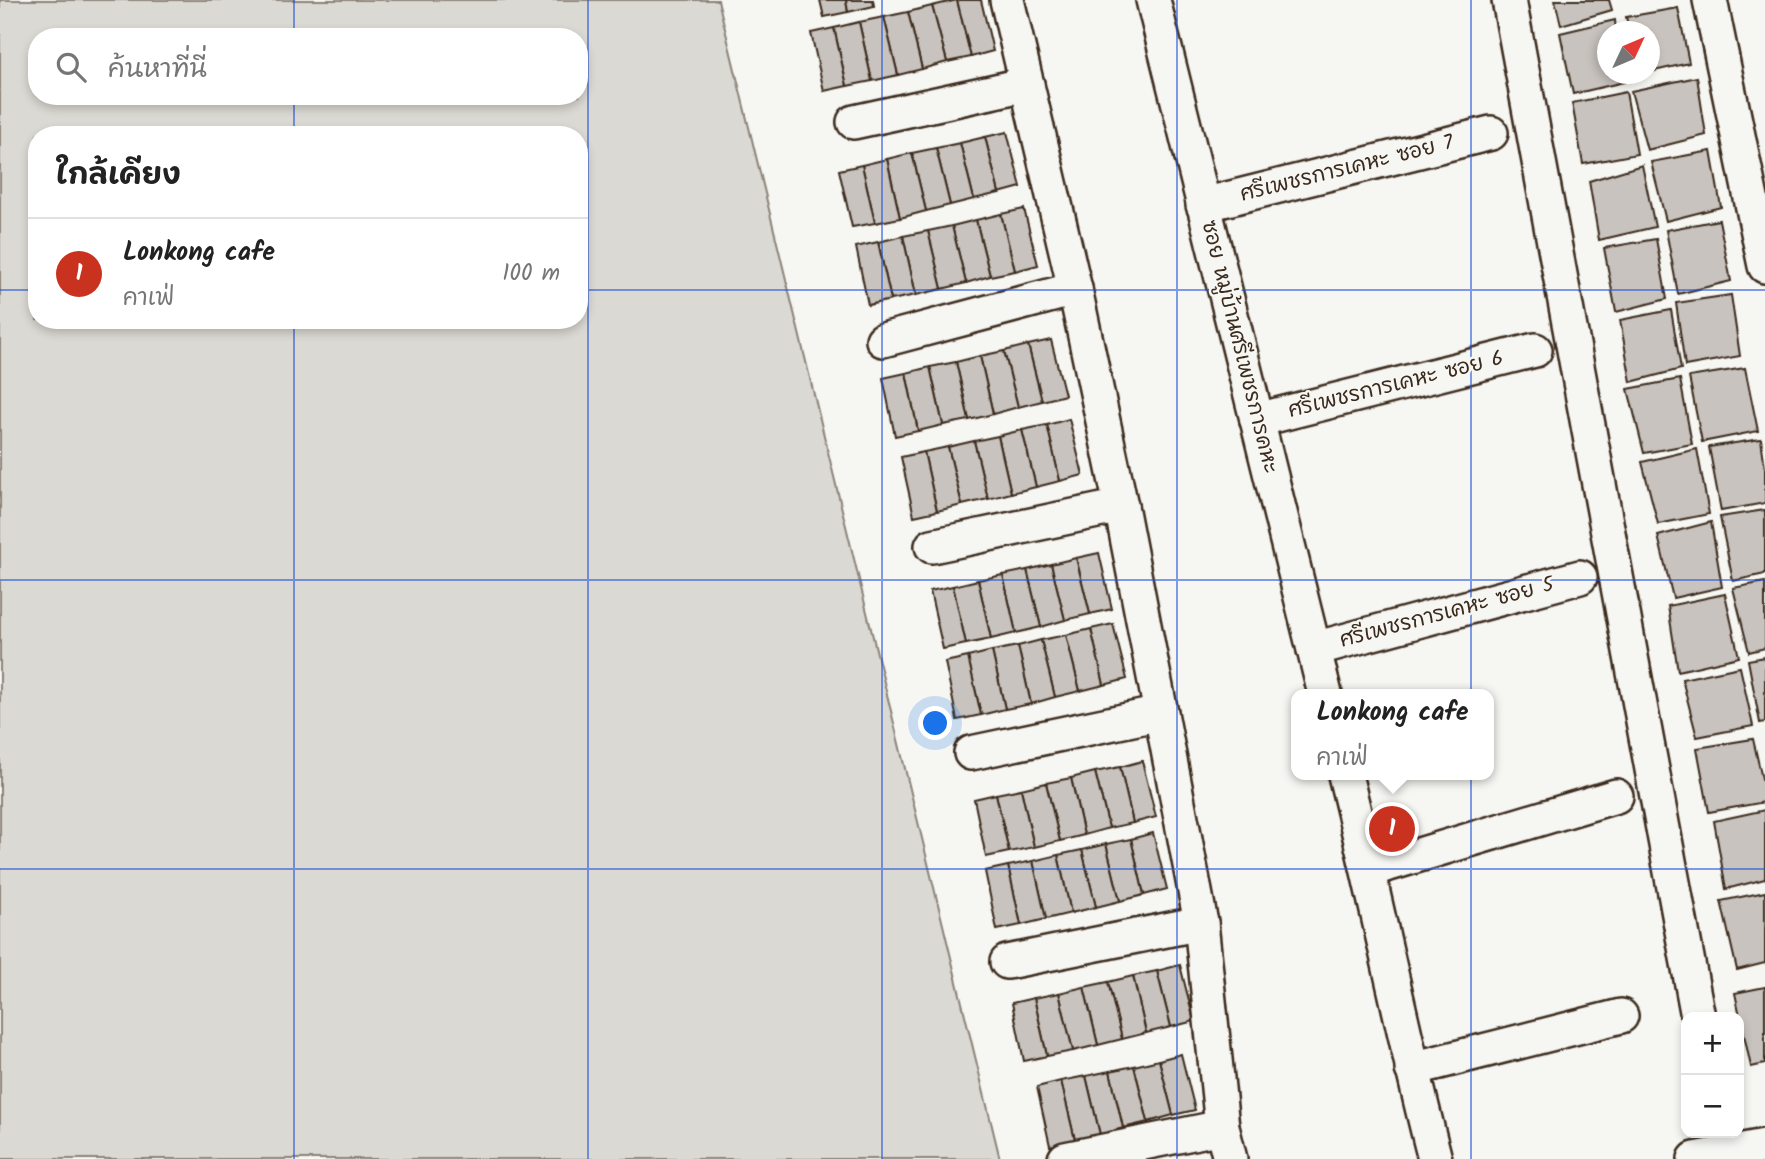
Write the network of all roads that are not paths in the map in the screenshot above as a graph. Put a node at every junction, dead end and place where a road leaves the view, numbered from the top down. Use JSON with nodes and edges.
{"nodes":[{"id":1,"x":1007,"y":0,"type":"edge"},
{"id":2,"x":1153,"y":0,"type":"edge"},
{"id":3,"x":1509,"y":0,"type":"edge"},
{"id":4,"x":1710,"y":0,"type":"edge"},
{"id":5,"x":1027,"y":84,"type":"junction"},
{"id":6,"x":854,"y":122,"type":"dead end"},
{"id":7,"x":1491,"y":132,"type":"dead end"},
{"id":8,"x":1203,"y":205,"type":"junction"},
{"id":9,"x":1765,"y":266,"type":"edge"},
{"id":10,"x":1075,"y":289,"type":"junction"},
{"id":11,"x":883,"y":340,"type":"dead end"},
{"id":12,"x":1535,"y":350,"type":"dead end"},
{"id":13,"x":1257,"y":420,"type":"junction"},
{"id":14,"x":1121,"y":506,"type":"junction"},
{"id":15,"x":932,"y":546,"type":"dead end"},
{"id":16,"x":1580,"y":577,"type":"dead end"},
{"id":17,"x":1314,"y":649,"type":"junction"},
{"id":18,"x":1324,"y":689,"type":"edge"},
{"id":19,"x":1161,"y":713,"type":"junction"},
{"id":20,"x":971,"y":753,"type":"dead end"},
{"id":21,"x":1346,"y":780,"type":"edge"},
{"id":22,"x":1616,"y":796,"type":"dead end"},
{"id":23,"x":1369,"y":870,"type":"junction"},
{"id":24,"x":1201,"y":923,"type":"junction"},
{"id":25,"x":1007,"y":962,"type":"dead end"},
{"id":26,"x":1697,"y":1012,"type":"edge"},
{"id":27,"x":1621,"y":1016,"type":"dead end"},
{"id":28,"x":1412,"y":1069,"type":"junction"},
{"id":29,"x":1223,"y":1127,"type":"junction"},
{"id":30,"x":1765,"y":1146,"type":"edge"},
{"id":31,"x":1715,"y":1151,"type":"edge"},
{"id":32,"x":1065,"y":1159,"type":"edge"},
{"id":33,"x":1230,"y":1159,"type":"edge"},
{"id":34,"x":1435,"y":1159,"type":"edge"}],
"edges":[{"from":1,"to":5,"type":"street"},
{"from":2,"to":8,"type":"street","name":"ซอย หมู่บ้านศรีเพชรการคหะ"},
{"from":3,"to":26,"type":"street"},
{"from":4,"to":9,"type":"street"},
{"from":5,"to":6,"type":"street"},
{"from":5,"to":10,"type":"street"},
{"from":7,"to":8,"type":"street","name":"ศรีเพชรการเคหะ ซอย 7"},
{"from":8,"to":13,"type":"street","name":"ซอย หมู่บ้านศรีเพชรการคหะ"},
{"from":10,"to":11,"type":"street"},
{"from":10,"to":14,"type":"street"},
{"from":12,"to":13,"type":"street","name":"ศรีเพชรการเคหะ ซอย 6"},
{"from":13,"to":17,"type":"street","name":"ซอย หมู่บ้านศรีเพชรการคหะ"},
{"from":14,"to":15,"type":"street"},
{"from":14,"to":19,"type":"street"},
{"from":16,"to":17,"type":"street","name":"ศรีเพชรการเคหะ ซอย 5"},
{"from":17,"to":18,"type":"street","name":"ซอย หมู่บ้านศรีเพชรการคหะ"},
{"from":19,"to":20,"type":"street"},
{"from":19,"to":24,"type":"street"},
{"from":21,"to":23,"type":"street"},
{"from":22,"to":23,"type":"street"},
{"from":23,"to":28,"type":"street"},
{"from":24,"to":25,"type":"street"},
{"from":24,"to":29,"type":"street"},
{"from":27,"to":28,"type":"street"},
{"from":28,"to":34,"type":"street"},
{"from":29,"to":32,"type":"street"},
{"from":29,"to":33,"type":"street"},
{"from":30,"to":31,"type":"street"}]}
